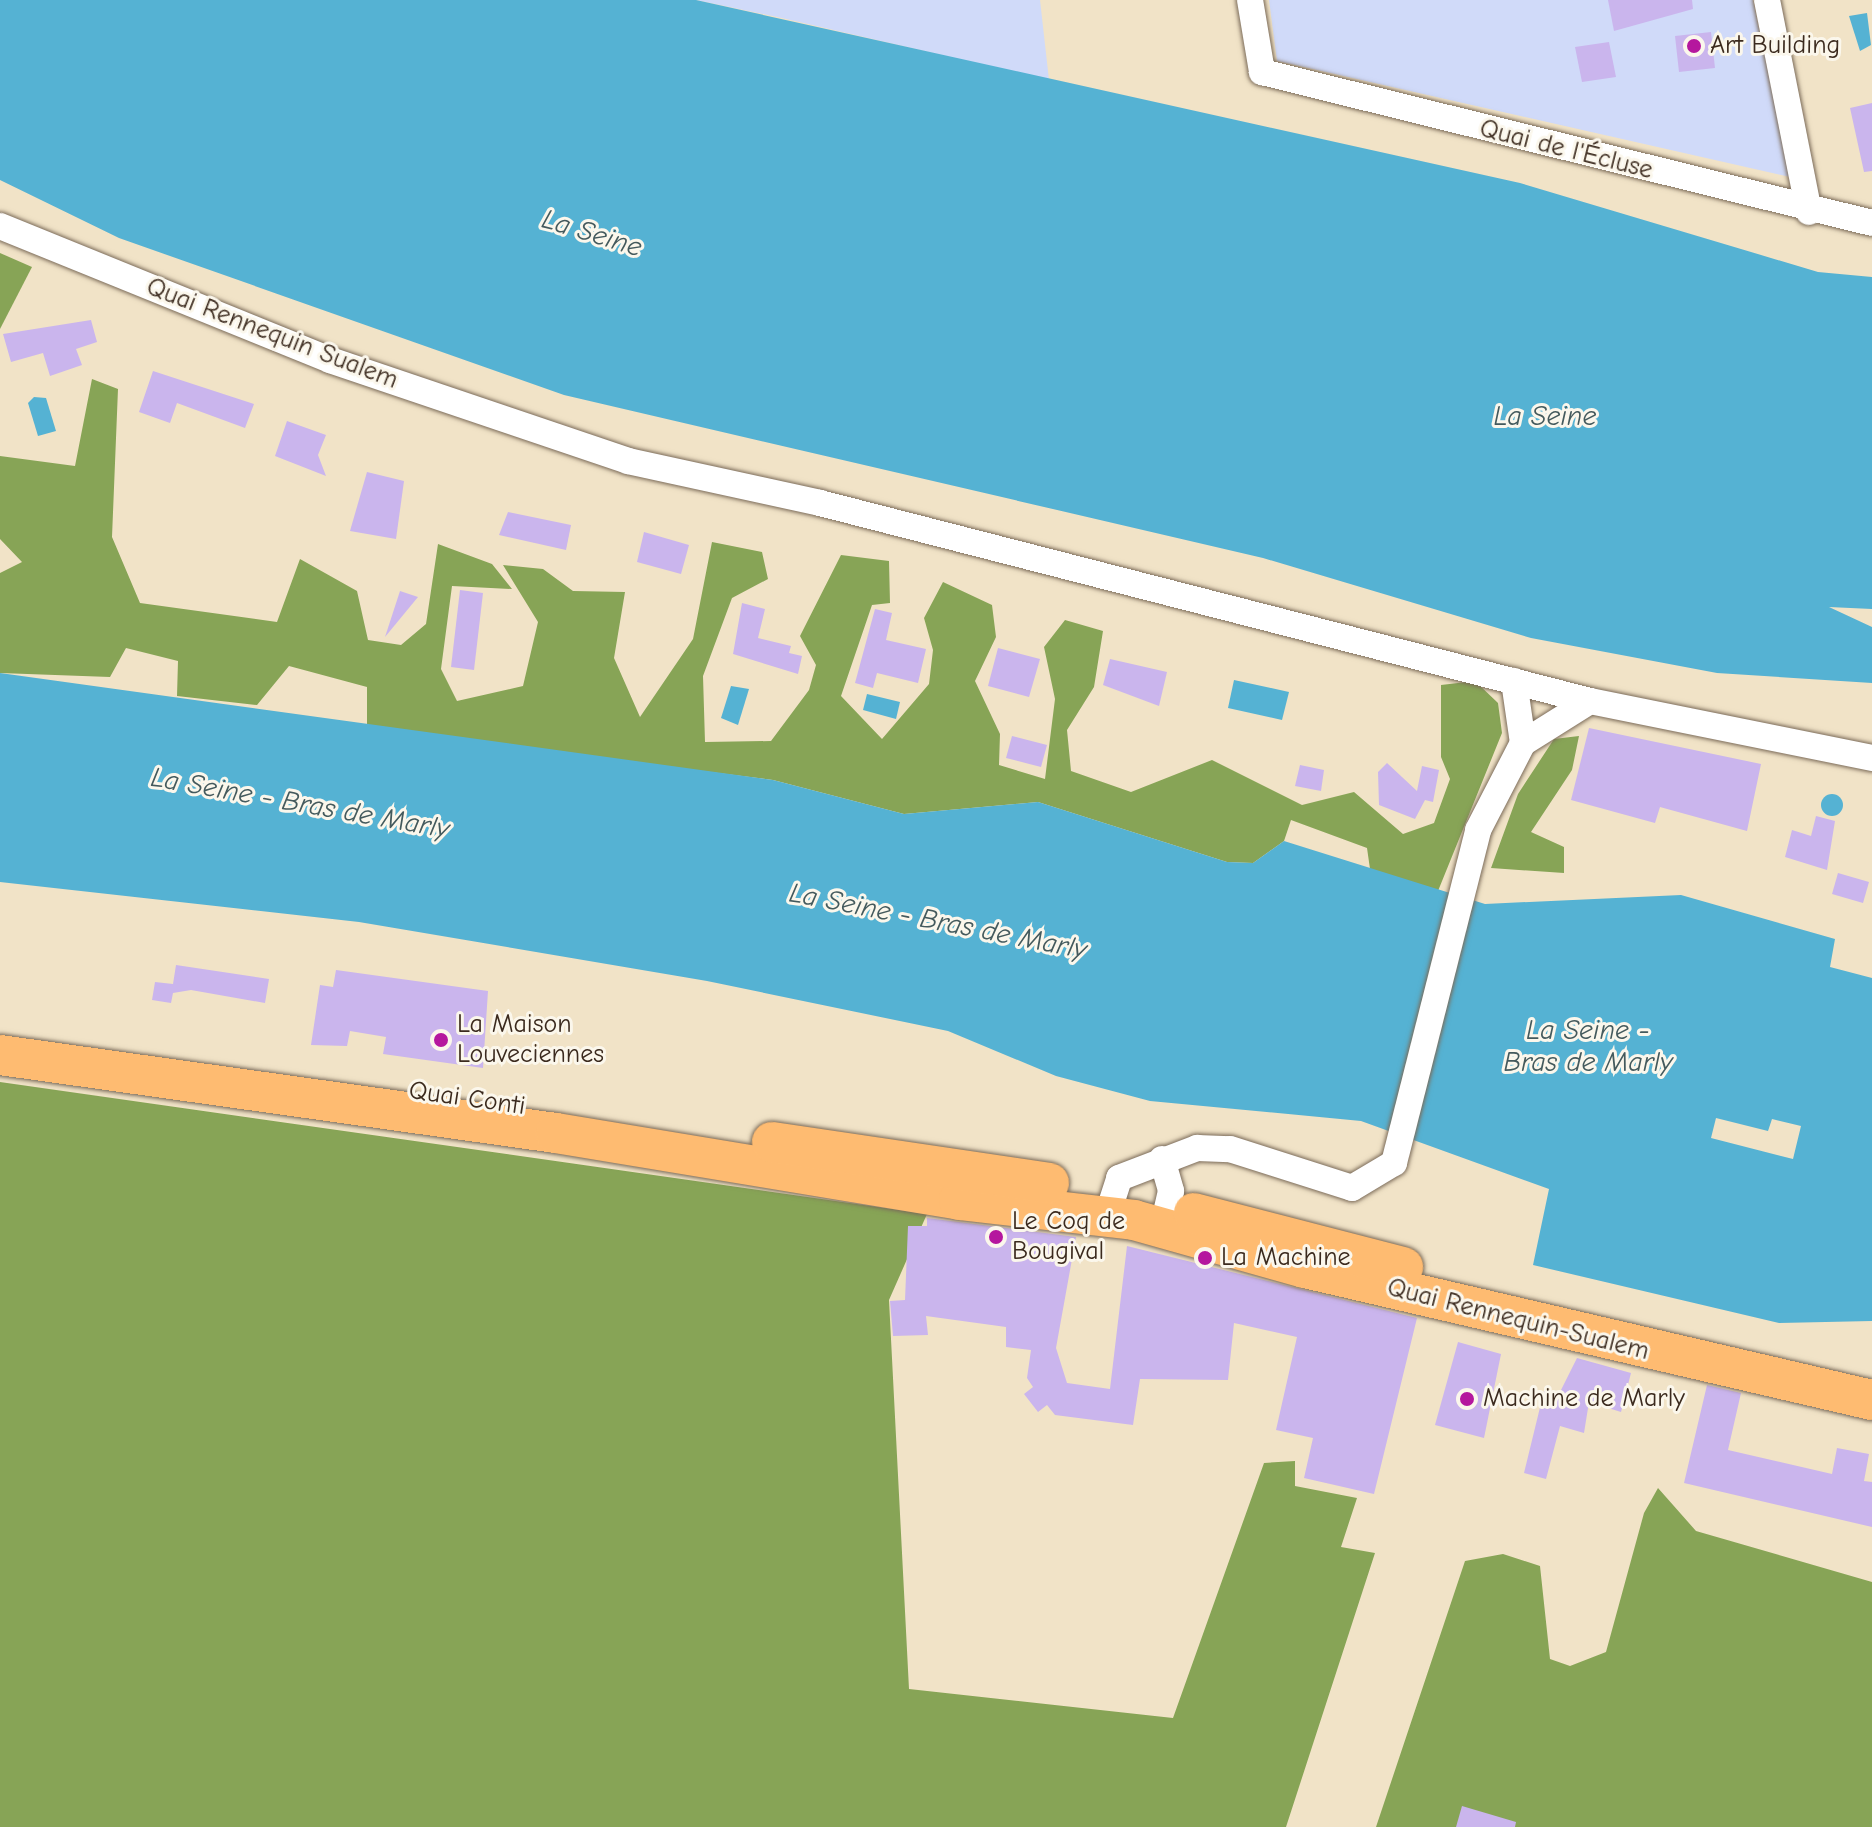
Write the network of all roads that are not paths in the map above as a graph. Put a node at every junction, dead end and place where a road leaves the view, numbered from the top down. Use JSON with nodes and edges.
{"nodes":[{"id":1,"x":1250,"y":0,"type":"edge"},
{"id":2,"x":1767,"y":0,"type":"edge"},
{"id":3,"x":1809,"y":212,"type":"junction"},
{"id":4,"x":1872,"y":223,"type":"edge"},
{"id":5,"x":0,"y":226,"type":"edge"},
{"id":6,"x":1514,"y":681,"type":"junction"},
{"id":7,"x":1590,"y":701,"type":"junction"},
{"id":8,"x":1523,"y":743,"type":"junction"},
{"id":9,"x":1872,"y":758,"type":"edge"},
{"id":10,"x":0,"y":1034,"type":"edge"},
{"id":11,"x":0,"y":1055,"type":"edge"},
{"id":12,"x":1162,"y":1159,"type":"junction"},
{"id":13,"x":931,"y":1180,"type":"junction"},
{"id":14,"x":1109,"y":1206,"type":"junction"},
{"id":15,"x":1166,"y":1218,"type":"junction"},
{"id":16,"x":1872,"y":1377,"type":"edge"},
{"id":17,"x":1872,"y":1400,"type":"edge"}],
"edges":[{"from":1,"to":3,"type":"street","name":"Quai de l'Écluse"},
{"from":2,"to":3,"type":"street"},
{"from":3,"to":4,"type":"street","name":"Quai de l'Écluse"},
{"from":5,"to":6,"type":"street","name":"Quai Rennequin Sualem"},
{"from":6,"to":7,"type":"street","name":"Quai Rennequin Sualem"},
{"from":6,"to":8,"type":"street"},
{"from":7,"to":8,"type":"street"},
{"from":7,"to":9,"type":"street","name":"Quai Rennequin Sualem"},
{"from":8,"to":12,"type":"street"},
{"from":10,"to":13,"type":"main road","name":"Quai Conti"},
{"from":11,"to":13,"type":"main road","name":"Quai Conti"},
{"from":12,"to":14,"type":"street"},
{"from":12,"to":15,"type":"street"},
{"from":13,"to":14,"type":"main road","name":"Quai Rennequin-Sualem"},
{"from":14,"to":15,"type":"main road","name":"Quai Rennequin-Sualem"},
{"from":15,"to":16,"type":"main road","name":"Quai Rennequin-Sualem"},
{"from":15,"to":17,"type":"main road","name":"Quai Rennequin-Sualem"}]}
